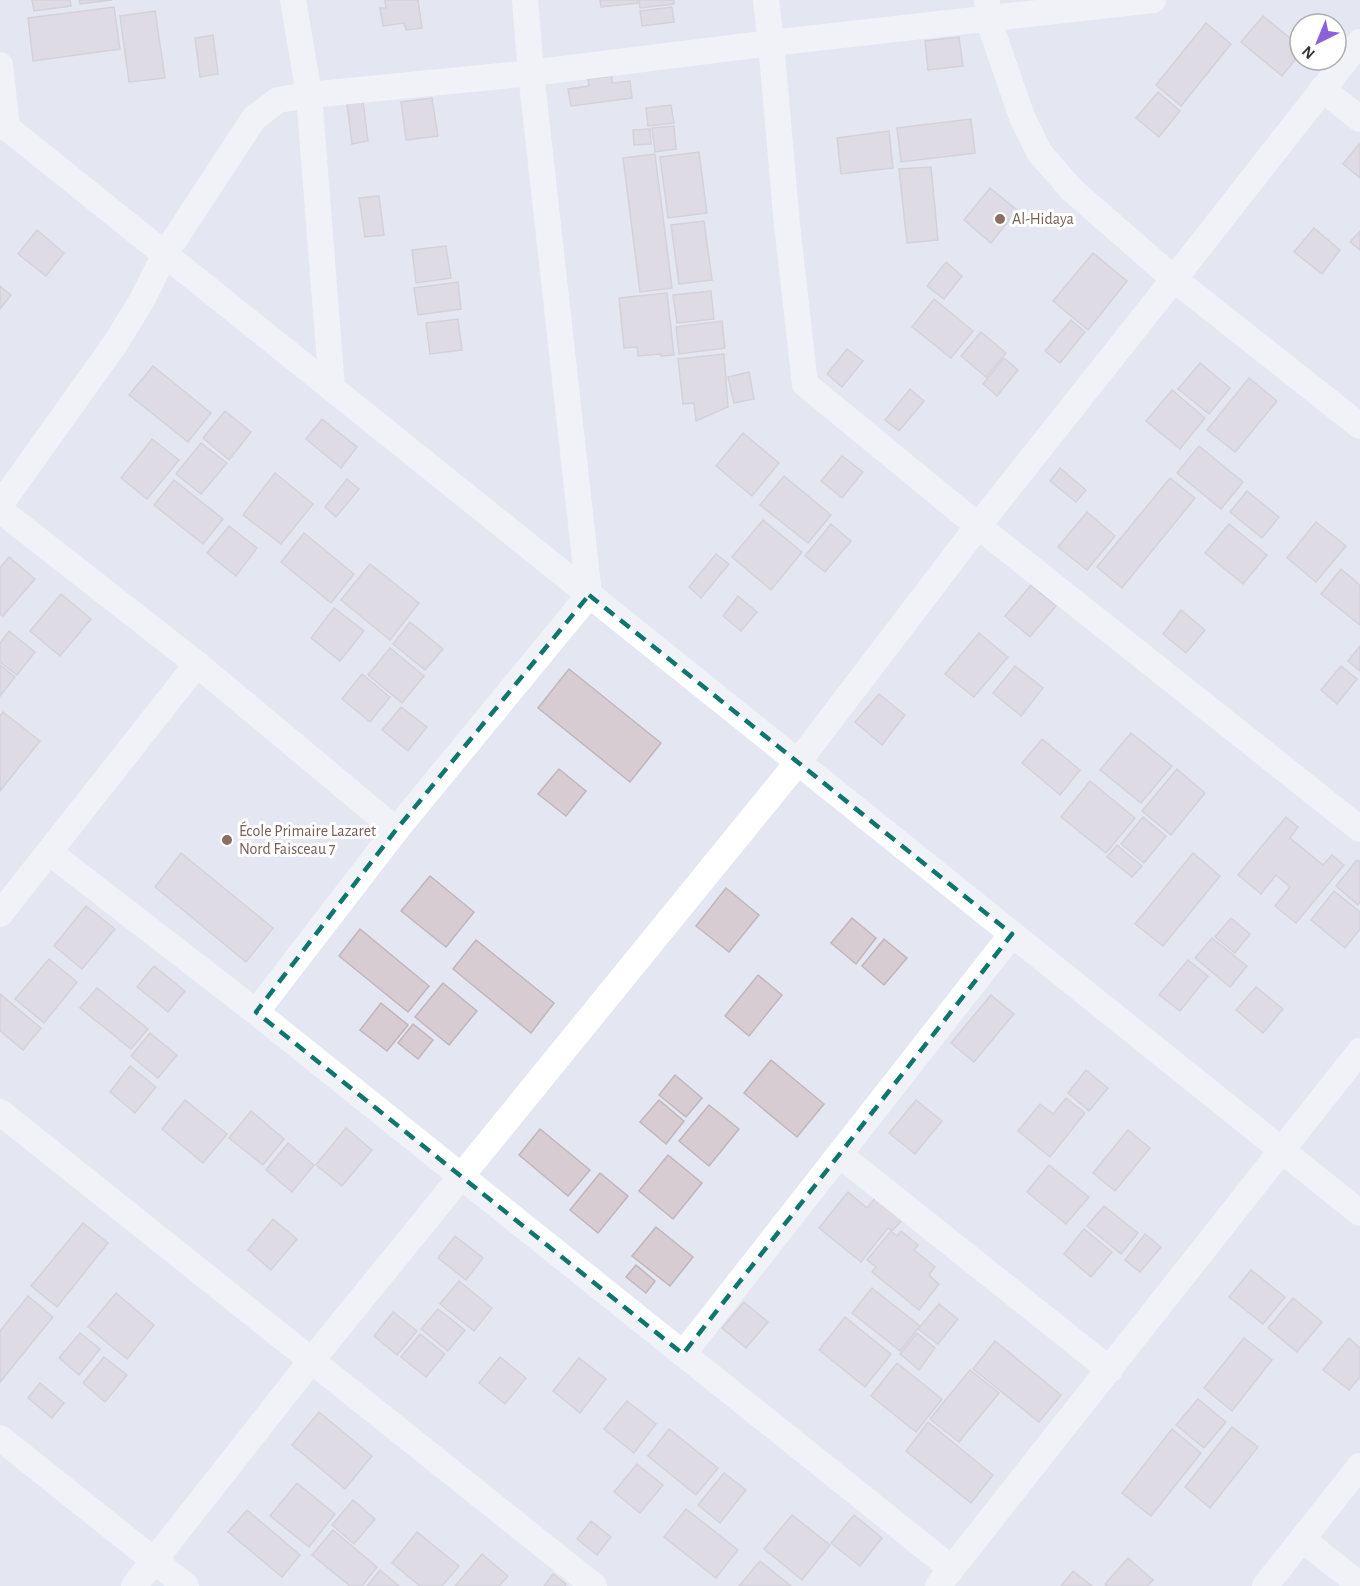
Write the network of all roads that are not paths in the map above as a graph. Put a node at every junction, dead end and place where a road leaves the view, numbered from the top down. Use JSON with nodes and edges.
{"nodes":[{"id":1,"x":293,"y":0,"type":"edge"},
{"id":2,"x":525,"y":0,"type":"edge"},
{"id":3,"x":766,"y":0,"type":"edge"},
{"id":4,"x":1153,"y":0,"type":"edge"},
{"id":5,"x":988,"y":9,"type":"edge"},
{"id":6,"x":1360,"y":42,"type":"edge"},
{"id":7,"x":771,"y":43,"type":"junction"},
{"id":8,"x":0,"y":65,"type":"edge"},
{"id":9,"x":531,"y":73,"type":"junction"},
{"id":10,"x":1322,"y":89,"type":"junction"},
{"id":11,"x":309,"y":95,"type":"junction"},
{"id":12,"x":1360,"y":119,"type":"edge"},
{"id":13,"x":4,"y":125,"type":"edge"},
{"id":14,"x":165,"y":254,"type":"junction"},
{"id":15,"x":1174,"y":279,"type":"junction"},
{"id":16,"x":332,"y":388,"type":"junction"},
{"id":17,"x":1360,"y":426,"type":"edge"},
{"id":18,"x":0,"y":505,"type":"edge"},
{"id":19,"x":0,"y":510,"type":"edge"},
{"id":20,"x":978,"y":526,"type":"junction"},
{"id":21,"x":589,"y":595,"type":"junction"},
{"id":22,"x":197,"y":664,"type":"junction"},
{"id":23,"x":798,"y":762,"type":"junction"},
{"id":24,"x":396,"y":830,"type":"junction"},
{"id":25,"x":1360,"y":830,"type":"edge"},
{"id":26,"x":49,"y":852,"type":"junction"},
{"id":27,"x":0,"y":914,"type":"edge"},
{"id":28,"x":1012,"y":934,"type":"junction"},
{"id":29,"x":256,"y":1012,"type":"junction"},
{"id":30,"x":1360,"y":1051,"type":"edge"},
{"id":31,"x":0,"y":1112,"type":"edge"},
{"id":32,"x":1282,"y":1150,"type":"junction"},
{"id":33,"x":840,"y":1155,"type":"junction"},
{"id":34,"x":462,"y":1177,"type":"junction"},
{"id":35,"x":1360,"y":1213,"type":"edge"},
{"id":36,"x":683,"y":1354,"type":"junction"},
{"id":37,"x":311,"y":1361,"type":"junction"},
{"id":38,"x":1110,"y":1370,"type":"junction"},
{"id":39,"x":0,"y":1438,"type":"edge"},
{"id":40,"x":1360,"y":1466,"type":"edge"},
{"id":41,"x":1302,"y":1539,"type":"junction"},
{"id":42,"x":154,"y":1561,"type":"junction"},
{"id":43,"x":945,"y":1577,"type":"edge"},
{"id":44,"x":1360,"y":1585,"type":"edge"},
{"id":45,"x":134,"y":1586,"type":"edge"},
{"id":46,"x":186,"y":1586,"type":"edge"},
{"id":47,"x":594,"y":1586,"type":"edge"},
{"id":48,"x":1265,"y":1586,"type":"edge"}],
"edges":[{"from":1,"to":11,"type":"street"},
{"from":2,"to":9,"type":"street"},
{"from":3,"to":7,"type":"street"},
{"from":4,"to":5,"type":"street"},
{"from":5,"to":7,"type":"street"},
{"from":5,"to":15,"type":"street"},
{"from":6,"to":10,"type":"street"},
{"from":7,"to":9,"type":"street"},
{"from":7,"to":20,"type":"street"},
{"from":8,"to":13,"type":"street"},
{"from":9,"to":11,"type":"street"},
{"from":9,"to":21,"type":"street"},
{"from":10,"to":12,"type":"street"},
{"from":10,"to":15,"type":"street"},
{"from":11,"to":14,"type":"street"},
{"from":11,"to":16,"type":"street"},
{"from":13,"to":14,"type":"street"},
{"from":14,"to":16,"type":"street"},
{"from":14,"to":18,"type":"street"},
{"from":15,"to":17,"type":"street"},
{"from":15,"to":20,"type":"street"},
{"from":16,"to":21,"type":"street"},
{"from":19,"to":22,"type":"street"},
{"from":20,"to":23,"type":"street"},
{"from":20,"to":25,"type":"street"},
{"from":21,"to":23,"type":"street"},
{"from":21,"to":24,"type":"street"},
{"from":22,"to":24,"type":"street"},
{"from":22,"to":26,"type":"street"},
{"from":23,"to":28,"type":"street"},
{"from":23,"to":34,"type":"street"},
{"from":24,"to":29,"type":"street"},
{"from":26,"to":27,"type":"street"},
{"from":26,"to":29,"type":"street"},
{"from":28,"to":32,"type":"street"},
{"from":28,"to":33,"type":"street"},
{"from":29,"to":34,"type":"street"},
{"from":30,"to":32,"type":"street"},
{"from":31,"to":37,"type":"street"},
{"from":32,"to":35,"type":"street"},
{"from":32,"to":38,"type":"street"},
{"from":33,"to":36,"type":"street"},
{"from":33,"to":38,"type":"street"},
{"from":34,"to":36,"type":"street"},
{"from":34,"to":37,"type":"street"},
{"from":36,"to":43,"type":"street"},
{"from":37,"to":42,"type":"street"},
{"from":37,"to":47,"type":"street"},
{"from":38,"to":43,"type":"street"},
{"from":39,"to":42,"type":"street"},
{"from":40,"to":41,"type":"street"},
{"from":41,"to":44,"type":"street"},
{"from":41,"to":48,"type":"street"},
{"from":42,"to":45,"type":"street"},
{"from":42,"to":46,"type":"street"}]}
